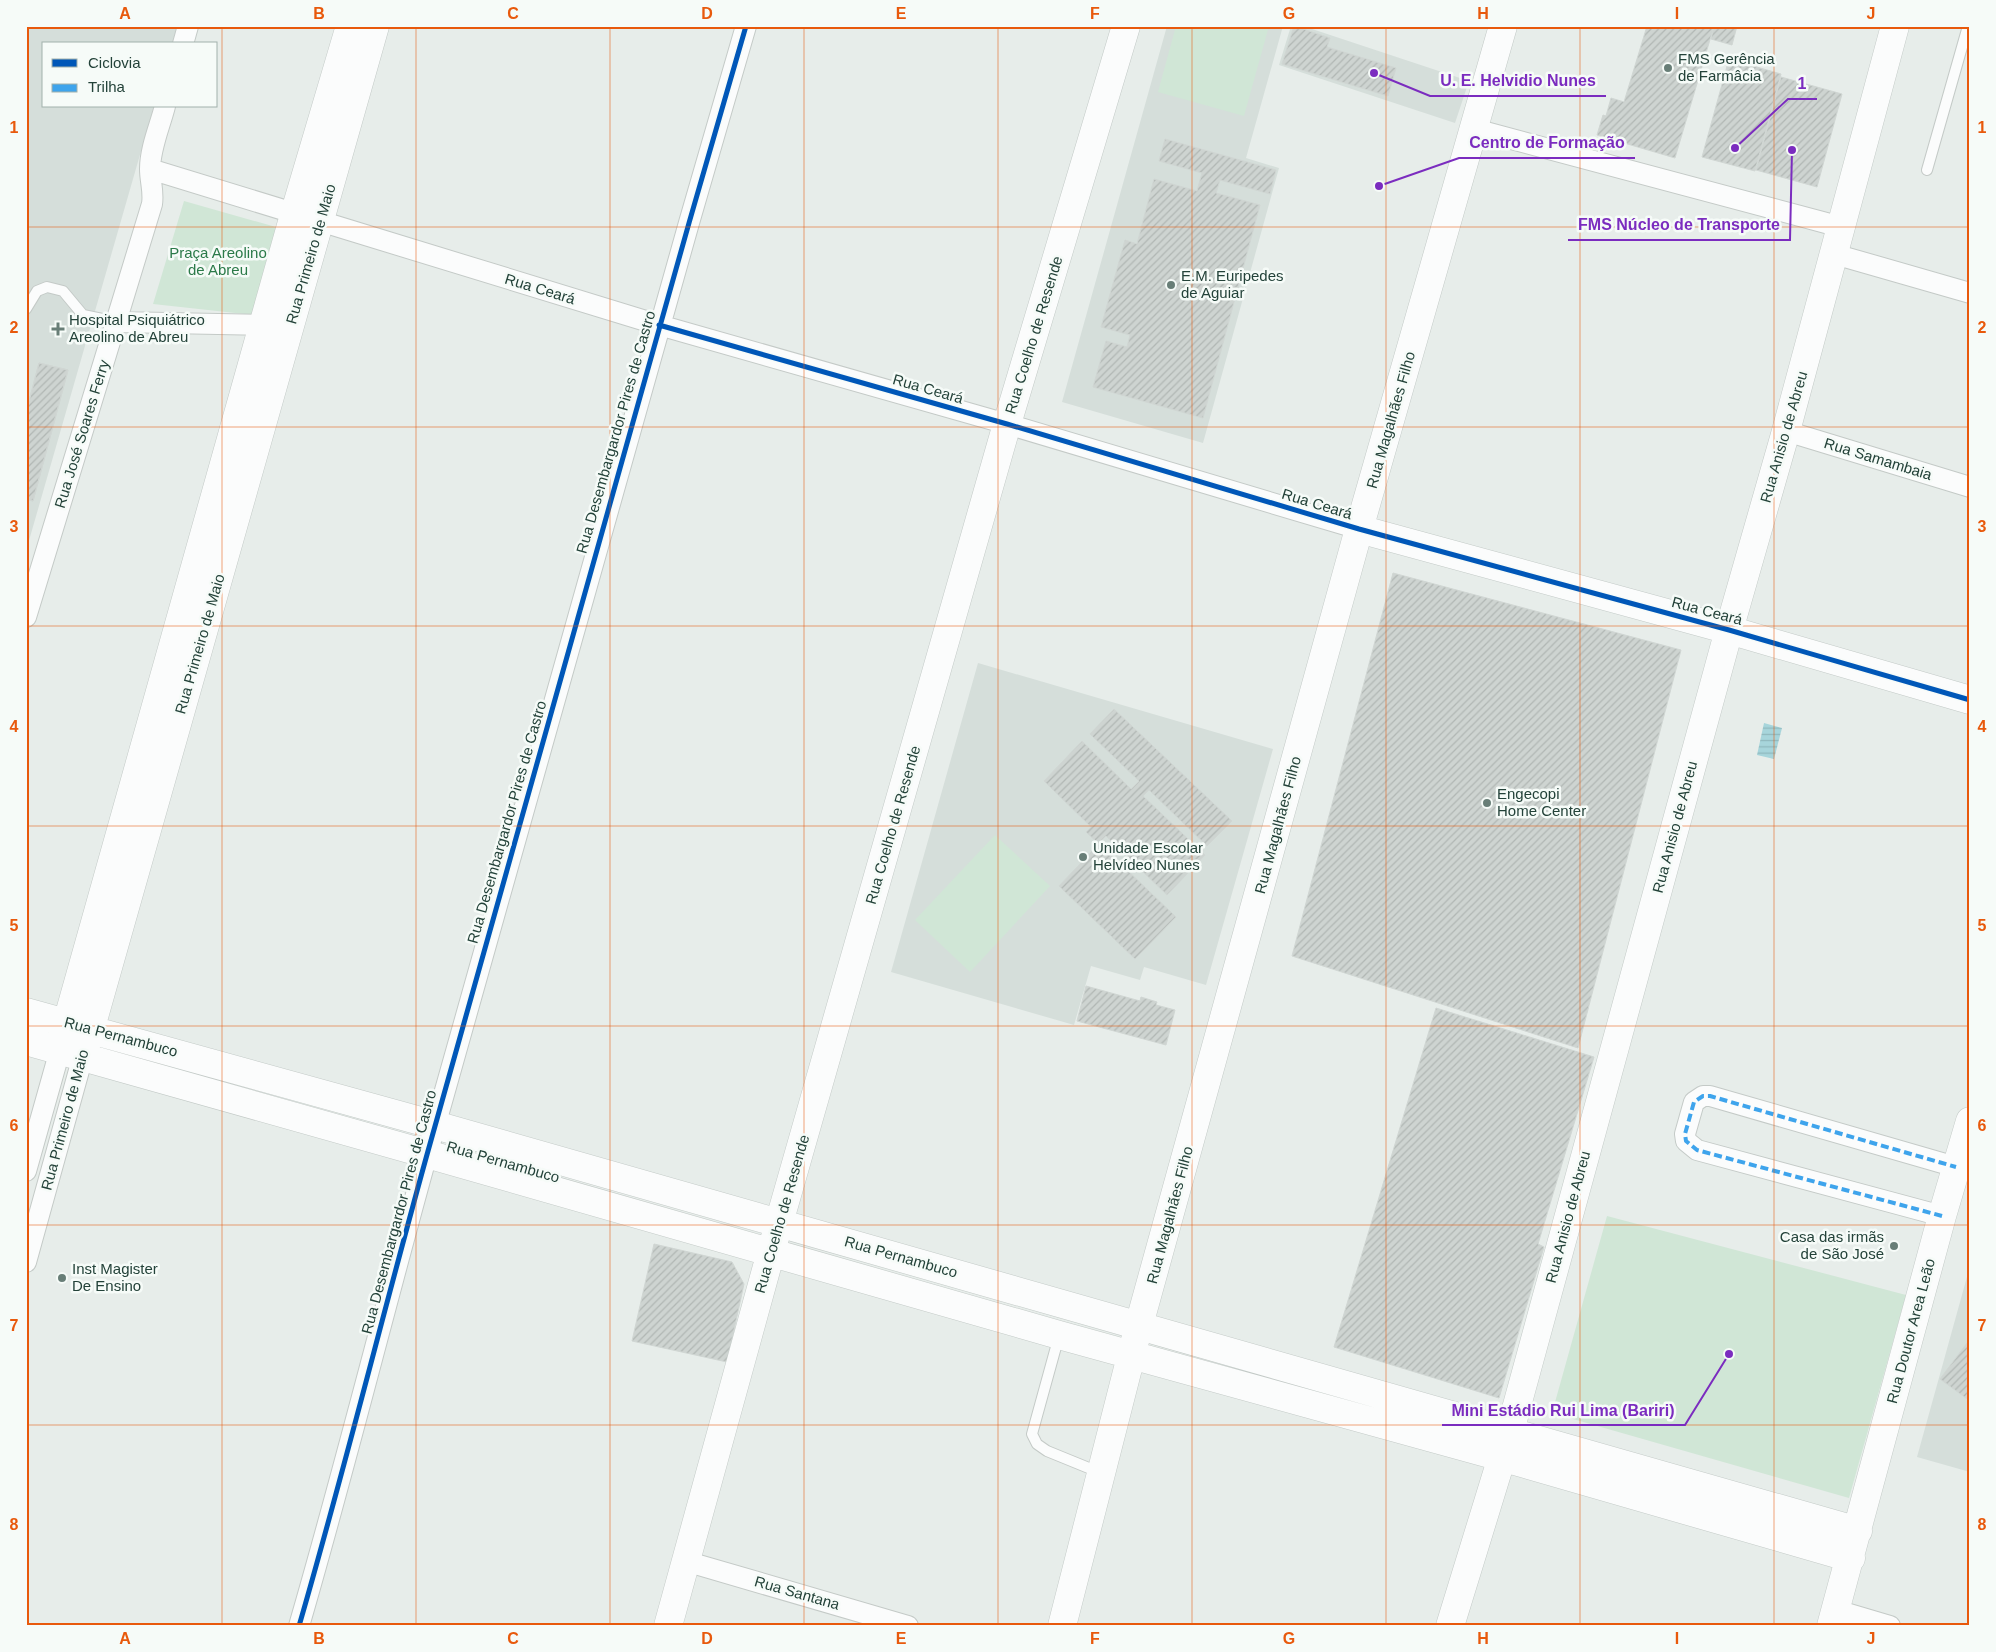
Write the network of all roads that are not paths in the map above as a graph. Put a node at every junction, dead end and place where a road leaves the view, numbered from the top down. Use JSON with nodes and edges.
{"nodes":[{"id":1,"x":188,"y":26,"type":"edge"},
{"id":2,"x":350,"y":26,"type":"edge"},
{"id":3,"x":376,"y":26,"type":"edge"},
{"id":4,"x":746,"y":26,"type":"edge"},
{"id":5,"x":1126,"y":26,"type":"edge"},
{"id":6,"x":1503,"y":26,"type":"edge"},
{"id":7,"x":1895,"y":26,"type":"edge"},
{"id":8,"x":1968,"y":32,"type":"edge"},
{"id":9,"x":184,"y":42,"type":"edge"},
{"id":10,"x":164,"y":108,"type":"edge"},
{"id":11,"x":1474,"y":129,"type":"junction"},
{"id":12,"x":150,"y":169,"type":"junction"},
{"id":13,"x":1927,"y":170,"type":"dead end"},
{"id":14,"x":294,"y":214,"type":"junction"},
{"id":15,"x":321,"y":222,"type":"junction"},
{"id":16,"x":1841,"y":227,"type":"junction"},
{"id":17,"x":1834,"y":254,"type":"junction"},
{"id":18,"x":1970,"y":292,"type":"edge"},
{"id":19,"x":26,"y":309,"type":"edge"},
{"id":20,"x":117,"y":322,"type":"junction"},
{"id":21,"x":292,"y":324,"type":"junction"},
{"id":22,"x":659,"y":325,"type":"junction"},
{"id":23,"x":263,"y":326,"type":"junction"},
{"id":24,"x":1008,"y":424,"type":"junction"},
{"id":25,"x":1786,"y":431,"type":"junction"},
{"id":26,"x":1970,"y":487,"type":"edge"},
{"id":27,"x":1359,"y":529,"type":"junction"},
{"id":28,"x":26,"y":617,"type":"edge"},
{"id":29,"x":1729,"y":630,"type":"junction"},
{"id":30,"x":1970,"y":700,"type":"edge"},
{"id":31,"x":26,"y":1012,"type":"edge"},
{"id":32,"x":79,"y":1026,"type":"junction"},
{"id":33,"x":26,"y":1041,"type":"edge"},
{"id":34,"x":71,"y":1053,"type":"junction"},
{"id":35,"x":1970,"y":1121,"type":"edge"},
{"id":36,"x":435,"y":1124,"type":"junction"},
{"id":37,"x":427,"y":1154,"type":"junction"},
{"id":38,"x":1956,"y":1167,"type":"junction"},
{"id":39,"x":26,"y":1171,"type":"edge"},
{"id":40,"x":1942,"y":1216,"type":"junction"},
{"id":41,"x":779,"y":1223,"type":"junction"},
{"id":42,"x":771,"y":1253,"type":"junction"},
{"id":43,"x":26,"y":1262,"type":"edge"},
{"id":44,"x":1139,"y":1324,"type":"junction"},
{"id":45,"x":1059,"y":1336,"type":"junction"},
{"id":46,"x":1133,"y":1355,"type":"junction"},
{"id":47,"x":1510,"y":1431,"type":"junction"},
{"id":48,"x":1501,"y":1457,"type":"junction"},
{"id":49,"x":1102,"y":1474,"type":"junction"},
{"id":50,"x":1855,"y":1544,"type":"junction"},
{"id":51,"x":685,"y":1561,"type":"junction"},
{"id":52,"x":1834,"y":1618,"type":"edge"},
{"id":53,"x":299,"y":1626,"type":"edge"},
{"id":54,"x":668,"y":1626,"type":"edge"},
{"id":55,"x":908,"y":1626,"type":"edge"},
{"id":56,"x":1062,"y":1626,"type":"edge"},
{"id":57,"x":1450,"y":1626,"type":"edge"},
{"id":58,"x":1890,"y":1626,"type":"edge"}],
"edges":[{"from":1,"to":9,"type":"street"},
{"from":2,"to":14,"type":"main road","name":"Rua Primeiro de Maio"},
{"from":3,"to":15,"type":"main road","name":"Rua Primeiro de Maio"},
{"from":4,"to":22,"type":"street","name":"Rua Desembargardor Pires de Castro"},
{"from":5,"to":24,"type":"main road","name":"Rua Coelho de Resende"},
{"from":6,"to":11,"type":"main road","name":"Rua Magalhães Filho"},
{"from":7,"to":16,"type":"main road","name":"Rua Anisio de Abreu"},
{"from":8,"to":13,"type":"lane"},
{"from":10,"to":12,"type":"street","name":"Rua José Soares Ferry"},
{"from":11,"to":16,"type":"street"},
{"from":11,"to":27,"type":"main road","name":"Rua Magalhães Filho"},
{"from":12,"to":14,"type":"street","name":"Rua Ceará"},
{"from":12,"to":20,"type":"street","name":"Rua José Soares Ferry"},
{"from":14,"to":15,"type":"street","name":"Rua Ceará"},
{"from":14,"to":23,"type":"main road","name":"Rua Primeiro de Maio"},
{"from":15,"to":21,"type":"main road","name":"Rua Primeiro de Maio"},
{"from":15,"to":22,"type":"street","name":"Rua Ceará"},
{"from":16,"to":17,"type":"main road","name":"Rua Anisio de Abreu"},
{"from":17,"to":18,"type":"street"},
{"from":17,"to":25,"type":"main road","name":"Rua Anisio de Abreu"},
{"from":19,"to":20,"type":"lane"},
{"from":20,"to":23,"type":"street"},
{"from":20,"to":28,"type":"street","name":"Rua José Soares Ferry"},
{"from":21,"to":23,"type":"street"},
{"from":21,"to":32,"type":"main road","name":"Rua Primeiro de Maio"},
{"from":22,"to":24,"type":"street","name":"Rua Ceará"},
{"from":22,"to":36,"type":"street","name":"Rua Desembargardor Pires de Castro"},
{"from":23,"to":32,"type":"main road","name":"Rua Primeiro de Maio"},
{"from":24,"to":27,"type":"street","name":"Rua Ceará"},
{"from":24,"to":41,"type":"main road","name":"Rua Coelho de Resende"},
{"from":25,"to":26,"type":"street","name":"Rua Samambaia"},
{"from":25,"to":29,"type":"main road","name":"Rua Anisio de Abreu"},
{"from":27,"to":29,"type":"main road","name":"Rua Ceará"},
{"from":27,"to":44,"type":"main road","name":"Rua Magalhães Filho"},
{"from":29,"to":30,"type":"main road","name":"Rua Ceará"},
{"from":29,"to":47,"type":"main road","name":"Rua Anisio de Abreu"},
{"from":31,"to":32,"type":"main road","name":"Rua Pernambuco"},
{"from":32,"to":34,"type":"main road","name":"Rua Primeiro de Maio"},
{"from":32,"to":36,"type":"main road","name":"Rua Pernambuco"},
{"from":33,"to":34,"type":"main road","name":"Rua Pernambuco"},
{"from":34,"to":37,"type":"main road","name":"Rua Pernambuco"},
{"from":34,"to":39,"type":"street","name":"Rua Primeiro de Maio"},
{"from":34,"to":43,"type":"street","name":"Rua Primeiro de Maio"},
{"from":35,"to":38,"type":"main road","name":"Rua Doutor Area Leão"},
{"from":36,"to":37,"type":"street","name":"Rua Desembargardor Pires de Castro"},
{"from":36,"to":41,"type":"main road","name":"Rua Pernambuco"},
{"from":37,"to":42,"type":"main road","name":"Rua Pernambuco"},
{"from":37,"to":53,"type":"street","name":"Rua Desembargardor Pires de Castro"},
{"from":38,"to":40,"type":"main road","name":"Rua Doutor Area Leão"},
{"from":38,"to":40,"type":"street"},
{"from":40,"to":50,"type":"main road","name":"Rua Doutor Area Leão"},
{"from":41,"to":42,"type":"main road","name":"Rua Coelho de Resende"},
{"from":41,"to":44,"type":"main road","name":"Rua Pernambuco"},
{"from":42,"to":45,"type":"main road","name":"Rua Pernambuco"},
{"from":42,"to":51,"type":"main road","name":"Rua Coelho de Resende"},
{"from":44,"to":46,"type":"main road","name":"Rua Magalhães Filho"},
{"from":44,"to":47,"type":"main road","name":"Rua Pernambuco"},
{"from":45,"to":46,"type":"main road","name":"Rua Pernambuco"},
{"from":45,"to":49,"type":"lane"},
{"from":46,"to":48,"type":"main road","name":"Rua Pernambuco"},
{"from":46,"to":49,"type":"main road","name":"Rua Magalhães Filho"},
{"from":47,"to":48,"type":"main road","name":"Rua Anisio de Abreu"},
{"from":47,"to":50,"type":"main road","name":"Rua Pernambuco"},
{"from":48,"to":50,"type":"main road","name":"Rua Pernambuco"},
{"from":48,"to":57,"type":"main road","name":"Rua Anisio de Abreu"},
{"from":49,"to":56,"type":"main road","name":"Rua Magalhães Filho"},
{"from":50,"to":52,"type":"main road","name":"Rua Doutor Area Leão"},
{"from":51,"to":54,"type":"main road","name":"Rua Coelho de Resende"},
{"from":51,"to":55,"type":"street","name":"Rua Santana"},
{"from":52,"to":58,"type":"street"}]}
